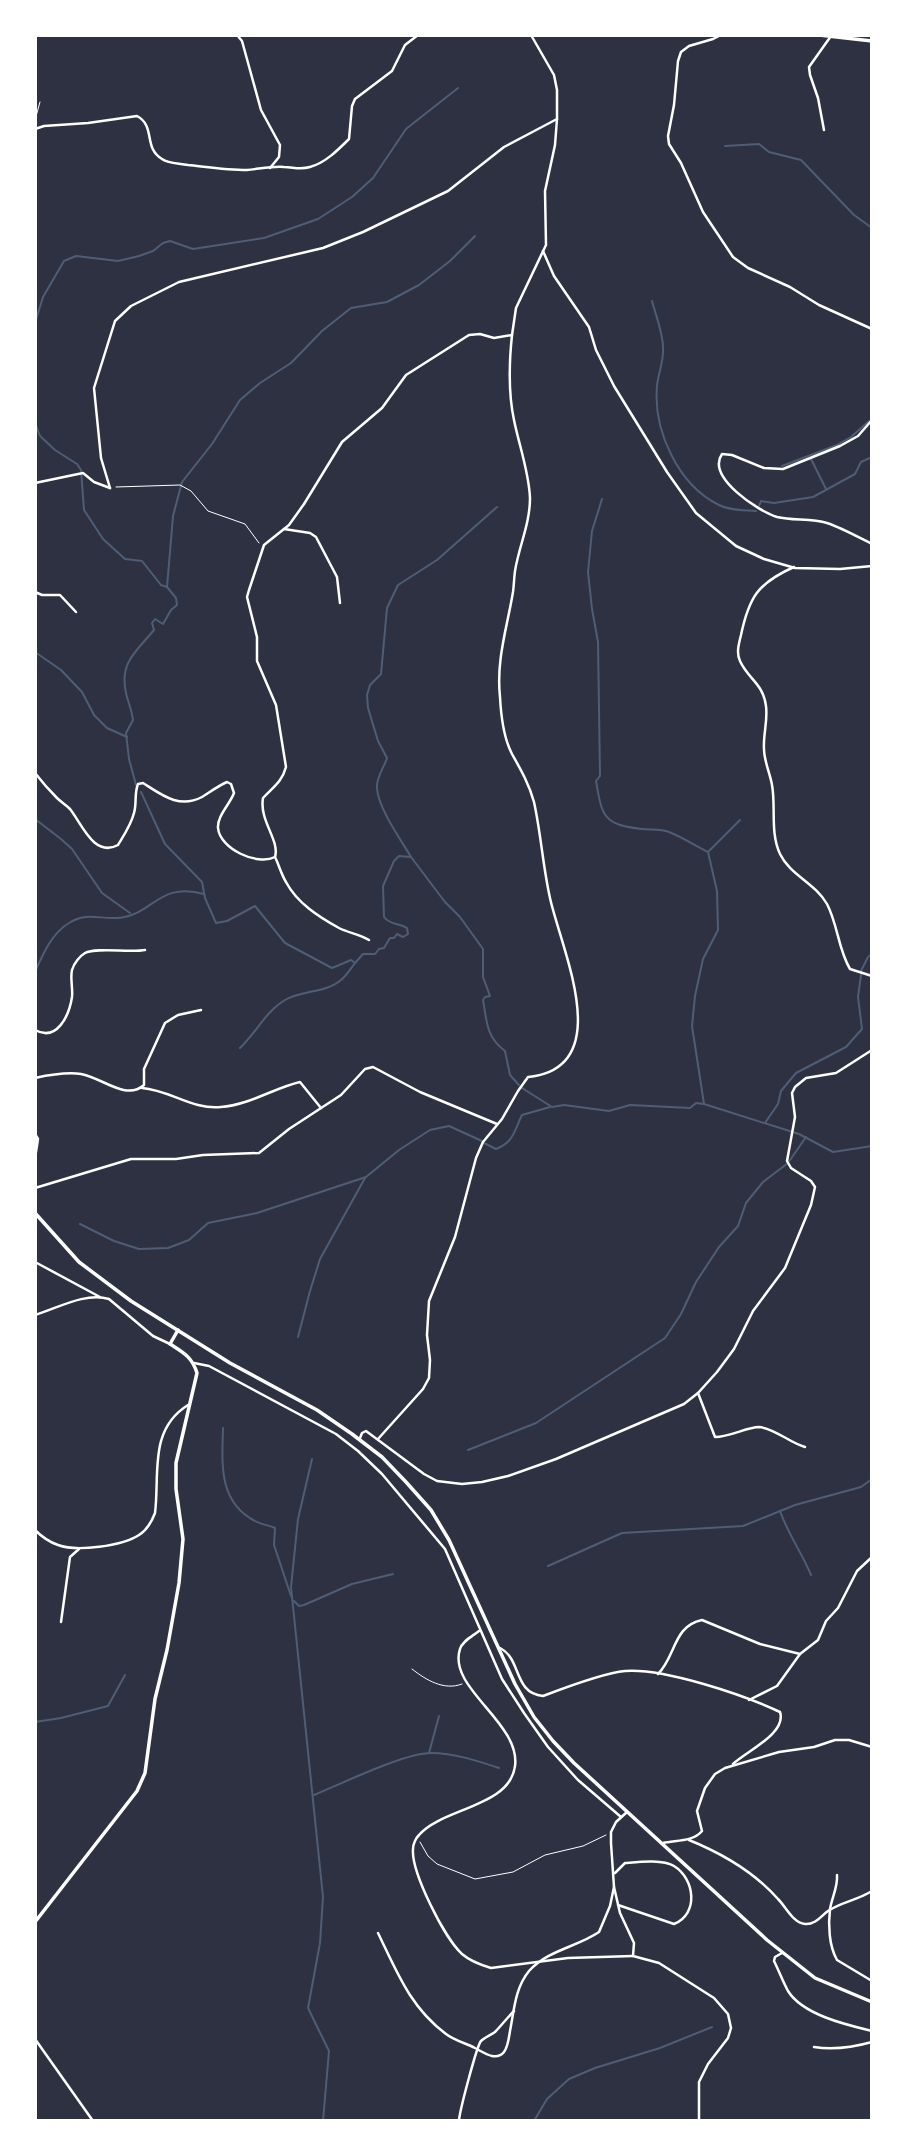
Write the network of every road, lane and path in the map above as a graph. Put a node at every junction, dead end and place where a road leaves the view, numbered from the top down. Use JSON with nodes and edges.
{"nodes":[{"id":1,"x":237,"y":35,"type":"edge"},
{"id":2,"x":418,"y":35,"type":"edge"},
{"id":3,"x":530,"y":35,"type":"edge"},
{"id":4,"x":721,"y":35,"type":"edge"},
{"id":5,"x":819,"y":35,"type":"edge"},
{"id":6,"x":831,"y":36,"type":"edge"},
{"id":7,"x":872,"y":41,"type":"edge"},
{"id":8,"x":40,"y":102,"type":"dead end"},
{"id":9,"x":557,"y":119,"type":"junction"},
{"id":10,"x":35,"y":120,"type":"edge"},
{"id":11,"x":35,"y":129,"type":"edge"},
{"id":12,"x":824,"y":130,"type":"dead end"},
{"id":13,"x":270,"y":168,"type":"junction"},
{"id":14,"x":543,"y":251,"type":"junction"},
{"id":15,"x":872,"y":329,"type":"edge"},
{"id":16,"x":512,"y":335,"type":"junction"},
{"id":17,"x":872,"y":420,"type":"edge"},
{"id":18,"x":35,"y":483,"type":"edge"},
{"id":19,"x":110,"y":488,"type":"junction"},
{"id":20,"x":284,"y":529,"type":"junction"},
{"id":21,"x":872,"y":544,"type":"edge"},
{"id":22,"x":262,"y":549,"type":"junction"},
{"id":23,"x":872,"y":566,"type":"edge"},
{"id":24,"x":794,"y":567,"type":"junction"},
{"id":25,"x":35,"y":592,"type":"edge"},
{"id":26,"x":340,"y":603,"type":"dead end"},
{"id":27,"x":76,"y":612,"type":"dead end"},
{"id":28,"x":35,"y":773,"type":"edge"},
{"id":29,"x":275,"y":857,"type":"junction"},
{"id":30,"x":369,"y":940,"type":"dead end"},
{"id":31,"x":145,"y":950,"type":"dead end"},
{"id":32,"x":872,"y":976,"type":"edge"},
{"id":33,"x":201,"y":1010,"type":"dead end"},
{"id":34,"x":35,"y":1030,"type":"edge"},
{"id":35,"x":872,"y":1051,"type":"edge"},
{"id":36,"x":35,"y":1078,"type":"edge"},
{"id":37,"x":142,"y":1088,"type":"junction"},
{"id":38,"x":321,"y":1108,"type":"junction"},
{"id":39,"x":497,"y":1124,"type":"junction"},
{"id":40,"x":35,"y":1134,"type":"edge"},
{"id":41,"x":35,"y":1158,"type":"edge"},
{"id":42,"x":35,"y":1188,"type":"edge"},
{"id":43,"x":35,"y":1213,"type":"edge"},
{"id":44,"x":35,"y":1262,"type":"edge"},
{"id":45,"x":100,"y":1297,"type":"junction"},
{"id":46,"x":36,"y":1314,"type":"edge"},
{"id":47,"x":178,"y":1330,"type":"junction"},
{"id":48,"x":170,"y":1344,"type":"junction"},
{"id":49,"x":194,"y":1363,"type":"junction"},
{"id":50,"x":698,"y":1393,"type":"junction"},
{"id":51,"x":191,"y":1404,"type":"junction"},
{"id":52,"x":359,"y":1439,"type":"junction"},
{"id":53,"x":378,"y":1439,"type":"junction"},
{"id":54,"x":364,"y":1443,"type":"junction"},
{"id":55,"x":805,"y":1447,"type":"dead end"},
{"id":56,"x":358,"y":1451,"type":"junction"},
{"id":57,"x":35,"y":1530,"type":"edge"},
{"id":58,"x":452,"y":1546,"type":"junction"},
{"id":59,"x":81,"y":1548,"type":"junction"},
{"id":60,"x":445,"y":1549,"type":"junction"},
{"id":61,"x":872,"y":1557,"type":"edge"},
{"id":62,"x":61,"y":1622,"type":"dead end"},
{"id":63,"x":480,"y":1630,"type":"junction"},
{"id":64,"x":499,"y":1648,"type":"junction"},
{"id":65,"x":800,"y":1654,"type":"junction"},
{"id":66,"x":412,"y":1669,"type":"dead end"},
{"id":67,"x":658,"y":1674,"type":"junction"},
{"id":68,"x":467,"y":1682,"type":"junction"},
{"id":69,"x":750,"y":1700,"type":"junction"},
{"id":70,"x":872,"y":1747,"type":"edge"},
{"id":71,"x":733,"y":1764,"type":"junction"},
{"id":72,"x":627,"y":1812,"type":"junction"},
{"id":73,"x":621,"y":1817,"type":"junction"},
{"id":74,"x":611,"y":1832,"type":"junction"},
{"id":75,"x":417,"y":1837,"type":"junction"},
{"id":76,"x":689,"y":1840,"type":"junction"},
{"id":77,"x":663,"y":1843,"type":"junction"},
{"id":78,"x":614,"y":1874,"type":"junction"},
{"id":79,"x":837,"y":1875,"type":"dead end"},
{"id":80,"x":614,"y":1887,"type":"junction"},
{"id":81,"x":872,"y":1891,"type":"edge"},
{"id":82,"x":618,"y":1905,"type":"junction"},
{"id":83,"x":830,"y":1909,"type":"junction"},
{"id":84,"x":35,"y":1922,"type":"edge"},
{"id":85,"x":378,"y":1933,"type":"dead end"},
{"id":86,"x":783,"y":1953,"type":"junction"},
{"id":87,"x":634,"y":1956,"type":"junction"},
{"id":88,"x":538,"y":1962,"type":"junction"},
{"id":89,"x":872,"y":1981,"type":"edge"},
{"id":90,"x":872,"y":2002,"type":"edge"},
{"id":91,"x":514,"y":2011,"type":"junction"},
{"id":92,"x":872,"y":2031,"type":"edge"},
{"id":93,"x":35,"y":2039,"type":"edge"},
{"id":94,"x":872,"y":2042,"type":"edge"},
{"id":95,"x":814,"y":2047,"type":"dead end"},
{"id":96,"x":476,"y":2048,"type":"junction"},
{"id":97,"x":93,"y":2121,"type":"edge"},
{"id":98,"x":459,"y":2121,"type":"edge"},
{"id":99,"x":699,"y":2121,"type":"edge"}],
"edges":[{"from":1,"to":13,"type":"street"},
{"from":2,"to":13,"type":"street"},
{"from":3,"to":9,"type":"street"},
{"from":4,"to":15,"type":"street"},
{"from":5,"to":6,"type":"main road"},
{"from":6,"to":7,"type":"main road"},
{"from":6,"to":12,"type":"street"},
{"from":8,"to":10,"type":"lane"},
{"from":9,"to":14,"type":"street"},
{"from":9,"to":19,"type":"street"},
{"from":11,"to":13,"type":"street"},
{"from":14,"to":16,"type":"street"},
{"from":14,"to":24,"type":"street"},
{"from":16,"to":20,"type":"street"},
{"from":16,"to":39,"type":"street"},
{"from":17,"to":21,"type":"street"},
{"from":18,"to":19,"type":"street"},
{"from":19,"to":22,"type":"path"},
{"from":20,"to":22,"type":"street"},
{"from":20,"to":26,"type":"street"},
{"from":22,"to":29,"type":"street"},
{"from":23,"to":24,"type":"street"},
{"from":24,"to":32,"type":"street"},
{"from":25,"to":27,"type":"street"},
{"from":28,"to":29,"type":"street"},
{"from":29,"to":30,"type":"street"},
{"from":31,"to":34,"type":"street"},
{"from":33,"to":37,"type":"street"},
{"from":35,"to":50,"type":"street"},
{"from":36,"to":37,"type":"street"},
{"from":37,"to":38,"type":"street"},
{"from":38,"to":39,"type":"street"},
{"from":38,"to":42,"type":"street"},
{"from":39,"to":53,"type":"street"},
{"from":40,"to":41,"type":"street"},
{"from":43,"to":47,"type":"main road"},
{"from":44,"to":45,"type":"street"},
{"from":45,"to":46,"type":"street"},
{"from":45,"to":48,"type":"street"},
{"from":47,"to":48,"type":"main road"},
{"from":47,"to":52,"type":"main road"},
{"from":48,"to":49,"type":"main road"},
{"from":49,"to":51,"type":"main road"},
{"from":49,"to":56,"type":"street"},
{"from":50,"to":53,"type":"street"},
{"from":50,"to":55,"type":"street"},
{"from":51,"to":59,"type":"street"},
{"from":51,"to":84,"type":"main road"},
{"from":52,"to":53,"type":"street"},
{"from":52,"to":54,"type":"main road"},
{"from":54,"to":56,"type":"street"},
{"from":54,"to":58,"type":"main road"},
{"from":56,"to":60,"type":"street"},
{"from":57,"to":59,"type":"street"},
{"from":58,"to":60,"type":"street"},
{"from":58,"to":64,"type":"main road"},
{"from":59,"to":62,"type":"street"},
{"from":60,"to":63,"type":"street"},
{"from":61,"to":65,"type":"street"},
{"from":63,"to":68,"type":"street"},
{"from":63,"to":73,"type":"street"},
{"from":64,"to":67,"type":"street"},
{"from":64,"to":72,"type":"main road"},
{"from":65,"to":67,"type":"street"},
{"from":65,"to":69,"type":"street"},
{"from":66,"to":68,"type":"path"},
{"from":67,"to":69,"type":"street"},
{"from":68,"to":75,"type":"street"},
{"from":69,"to":71,"type":"street"},
{"from":70,"to":71,"type":"street"},
{"from":71,"to":76,"type":"street"},
{"from":72,"to":73,"type":"street"},
{"from":72,"to":77,"type":"main road"},
{"from":73,"to":74,"type":"street"},
{"from":74,"to":75,"type":"path"},
{"from":74,"to":78,"type":"street"},
{"from":75,"to":88,"type":"street"},
{"from":76,"to":77,"type":"street"},
{"from":76,"to":83,"type":"street"},
{"from":77,"to":86,"type":"main road"},
{"from":78,"to":80,"type":"street"},
{"from":78,"to":82,"type":"street"},
{"from":79,"to":83,"type":"street"},
{"from":80,"to":82,"type":"street"},
{"from":80,"to":88,"type":"street"},
{"from":81,"to":83,"type":"street"},
{"from":82,"to":87,"type":"street"},
{"from":83,"to":89,"type":"street"},
{"from":85,"to":96,"type":"street"},
{"from":86,"to":90,"type":"main road"},
{"from":86,"to":92,"type":"street"},
{"from":87,"to":88,"type":"street"},
{"from":87,"to":99,"type":"street"},
{"from":88,"to":91,"type":"street"},
{"from":91,"to":96,"type":"street"},
{"from":91,"to":96,"type":"street"},
{"from":93,"to":97,"type":"street"},
{"from":94,"to":95,"type":"street"},
{"from":96,"to":98,"type":"street"}]}
